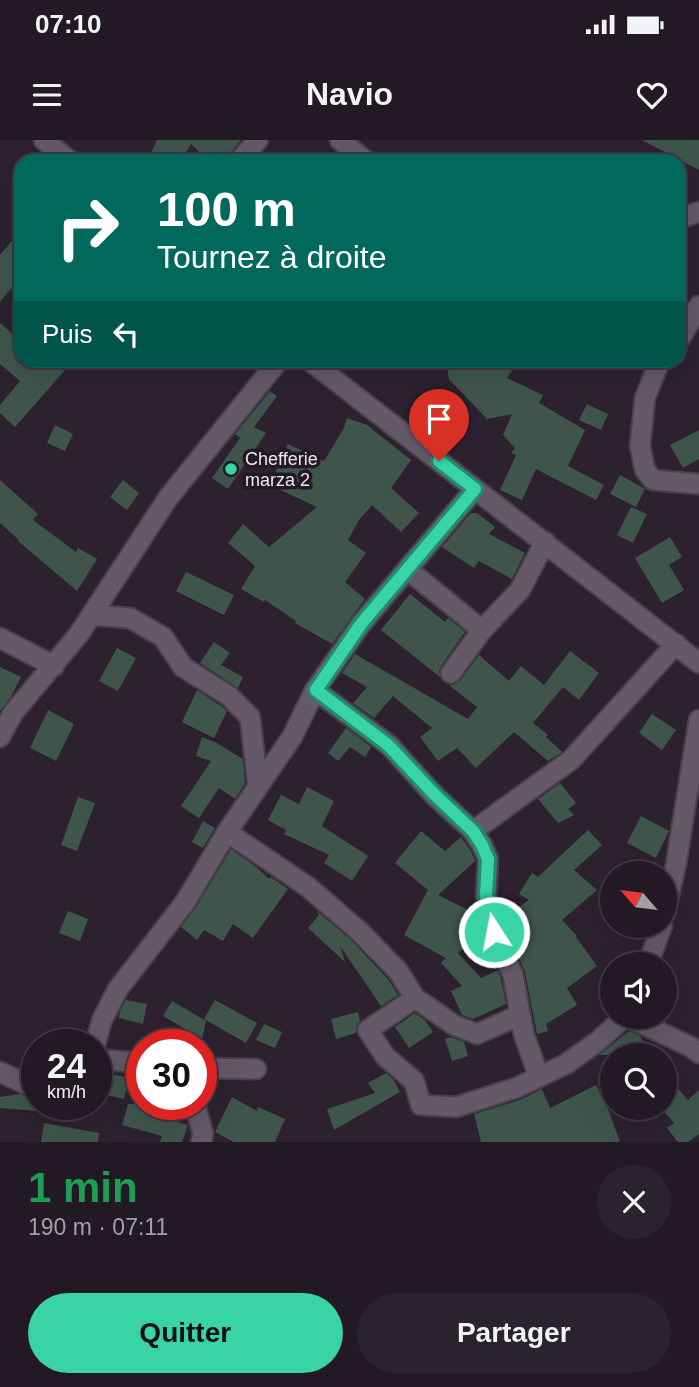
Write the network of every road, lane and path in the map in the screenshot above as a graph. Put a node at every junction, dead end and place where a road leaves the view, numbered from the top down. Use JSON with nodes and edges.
{"nodes":[{"id":1,"x":44,"y":140,"type":"edge"},
{"id":2,"x":258,"y":140,"type":"edge"},
{"id":3,"x":340,"y":140,"type":"edge"},
{"id":4,"x":61,"y":154,"type":"edge"},
{"id":5,"x":245,"y":154,"type":"edge"},
{"id":6,"x":357,"y":154,"type":"edge"},
{"id":7,"x":699,"y":306,"type":"edge"},
{"id":8,"x":686,"y":328,"type":"edge"},
{"id":9,"x":273,"y":368,"type":"edge"},
{"id":10,"x":319,"y":368,"type":"edge"},
{"id":11,"x":657,"y":368,"type":"edge"},
{"id":12,"x":699,"y":484,"type":"edge"},
{"id":13,"x":475,"y":489,"type":"junction"},
{"id":14,"x":545,"y":542,"type":"junction"},
{"id":15,"x":407,"y":569,"type":"junction"},
{"id":16,"x":92,"y":615,"type":"junction"},
{"id":17,"x":482,"y":630,"type":"junction"},
{"id":18,"x":0,"y":638,"type":"edge"},
{"id":19,"x":676,"y":644,"type":"junction"},
{"id":20,"x":699,"y":663,"type":"edge"},
{"id":21,"x":54,"y":666,"type":"junction"},
{"id":22,"x":451,"y":673,"type":"dead end"},
{"id":23,"x":316,"y":690,"type":"junction"},
{"id":24,"x":699,"y":720,"type":"edge"},
{"id":25,"x":0,"y":737,"type":"edge"},
{"id":26,"x":258,"y":786,"type":"junction"},
{"id":27,"x":473,"y":831,"type":"junction"},
{"id":28,"x":227,"y":832,"type":"junction"},
{"id":29,"x":676,"y":861,"type":"edge"},
{"id":30,"x":415,"y":998,"type":"junction"},
{"id":31,"x":520,"y":1015,"type":"junction"},
{"id":32,"x":99,"y":1029,"type":"edge"},
{"id":33,"x":613,"y":1029,"type":"edge"},
{"id":34,"x":653,"y":1029,"type":"edge"},
{"id":35,"x":699,"y":1053,"type":"edge"},
{"id":36,"x":217,"y":1068,"type":"edge"},
{"id":37,"x":256,"y":1069,"type":"dead end"},
{"id":38,"x":0,"y":1072,"type":"edge"},
{"id":39,"x":539,"y":1077,"type":"junction"},
{"id":40,"x":21,"y":1082,"type":"edge"},
{"id":41,"x":199,"y":1120,"type":"edge"},
{"id":42,"x":201,"y":1142,"type":"edge"}],
"edges":[{"from":1,"to":4,"type":"street"},
{"from":2,"to":5,"type":"street"},
{"from":3,"to":6,"type":"street"},
{"from":7,"to":8,"type":"street"},
{"from":9,"to":16,"type":"street"},
{"from":10,"to":13,"type":"street"},
{"from":11,"to":12,"type":"street"},
{"from":13,"to":14,"type":"street"},
{"from":13,"to":15,"type":"street"},
{"from":14,"to":17,"type":"street"},
{"from":14,"to":19,"type":"street"},
{"from":15,"to":17,"type":"street"},
{"from":15,"to":23,"type":"street"},
{"from":16,"to":21,"type":"street"},
{"from":16,"to":26,"type":"street"},
{"from":17,"to":22,"type":"street"},
{"from":18,"to":21,"type":"street"},
{"from":19,"to":20,"type":"street"},
{"from":19,"to":27,"type":"street"},
{"from":21,"to":25,"type":"street"},
{"from":23,"to":26,"type":"street"},
{"from":23,"to":27,"type":"street"},
{"from":24,"to":29,"type":"street"},
{"from":26,"to":28,"type":"street"},
{"from":27,"to":31,"type":"street"},
{"from":28,"to":30,"type":"street"},
{"from":28,"to":32,"type":"street"},
{"from":30,"to":31,"type":"street"},
{"from":30,"to":39,"type":"street"},
{"from":31,"to":39,"type":"street"},
{"from":33,"to":39,"type":"street"},
{"from":34,"to":35,"type":"street"},
{"from":36,"to":37,"type":"street"},
{"from":38,"to":40,"type":"street"},
{"from":41,"to":42,"type":"street"}]}
